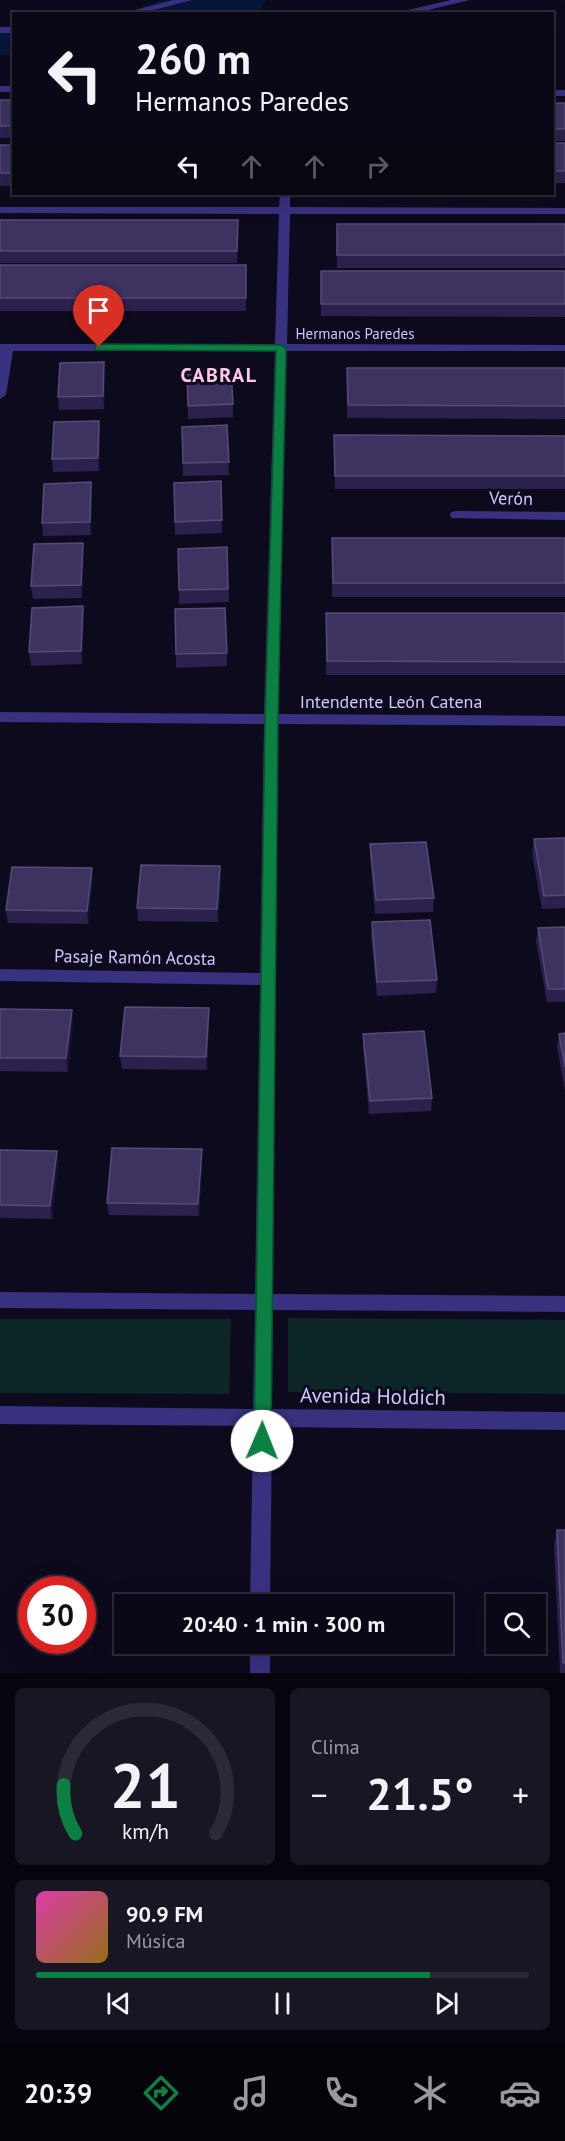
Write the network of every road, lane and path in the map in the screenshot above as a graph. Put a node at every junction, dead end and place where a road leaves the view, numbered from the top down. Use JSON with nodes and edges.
{"nodes":[{"id":1,"x":188,"y":0,"type":"edge"},
{"id":2,"x":465,"y":0,"type":"edge"},
{"id":3,"x":132,"y":12,"type":"edge"},
{"id":4,"x":405,"y":12,"type":"edge"},
{"id":5,"x":285,"y":195,"type":"edge"},
{"id":6,"x":0,"y":210,"type":"edge"},
{"id":7,"x":285,"y":210,"type":"junction"},
{"id":8,"x":565,"y":211,"type":"edge"},
{"id":9,"x":4,"y":347,"type":"edge"},
{"id":10,"x":281,"y":348,"type":"junction"},
{"id":11,"x":565,"y":348,"type":"edge"},
{"id":12,"x":0,"y":395,"type":"edge"},
{"id":13,"x":456,"y":515,"type":"dead end"},
{"id":14,"x":565,"y":516,"type":"edge"},
{"id":15,"x":0,"y":717,"type":"edge"},
{"id":16,"x":272,"y":719,"type":"junction"},
{"id":17,"x":565,"y":721,"type":"edge"},
{"id":18,"x":0,"y":975,"type":"edge"},
{"id":19,"x":269,"y":979,"type":"junction"},
{"id":20,"x":0,"y":1300,"type":"edge"},
{"id":21,"x":266,"y":1302,"type":"junction"},
{"id":22,"x":565,"y":1304,"type":"edge"},
{"id":23,"x":0,"y":1415,"type":"edge"},
{"id":24,"x":263,"y":1417,"type":"junction"},
{"id":25,"x":565,"y":1420,"type":"edge"},
{"id":26,"x":260,"y":1594,"type":"edge"},
{"id":27,"x":260,"y":1654,"type":"edge"},
{"id":28,"x":260,"y":1673,"type":"edge"}],
"edges":[{"from":1,"to":3,"type":"street"},
{"from":2,"to":4,"type":"street"},
{"from":5,"to":7,"type":"street"},
{"from":6,"to":7,"type":"street"},
{"from":7,"to":8,"type":"street"},
{"from":7,"to":10,"type":"street"},
{"from":9,"to":10,"type":"street","name":"Hermanos Paredes"},
{"from":9,"to":12,"type":"street"},
{"from":10,"to":11,"type":"street","name":"Hermanos Paredes"},
{"from":10,"to":16,"type":"street"},
{"from":13,"to":14,"type":"street","name":"Verón"},
{"from":15,"to":16,"type":"street","name":"Intendente León Catena"},
{"from":16,"to":17,"type":"street","name":"Intendente León Catena"},
{"from":16,"to":19,"type":"street"},
{"from":18,"to":19,"type":"street","name":"Pasaje Ramón Acosta"},
{"from":19,"to":21,"type":"street"},
{"from":20,"to":21,"type":"street"},
{"from":21,"to":22,"type":"street"},
{"from":21,"to":24,"type":"street"},
{"from":23,"to":24,"type":"street","name":"Avenida Holdich"},
{"from":24,"to":25,"type":"street","name":"Avenida Holdich"},
{"from":24,"to":26,"type":"street"},
{"from":27,"to":28,"type":"street"}]}
